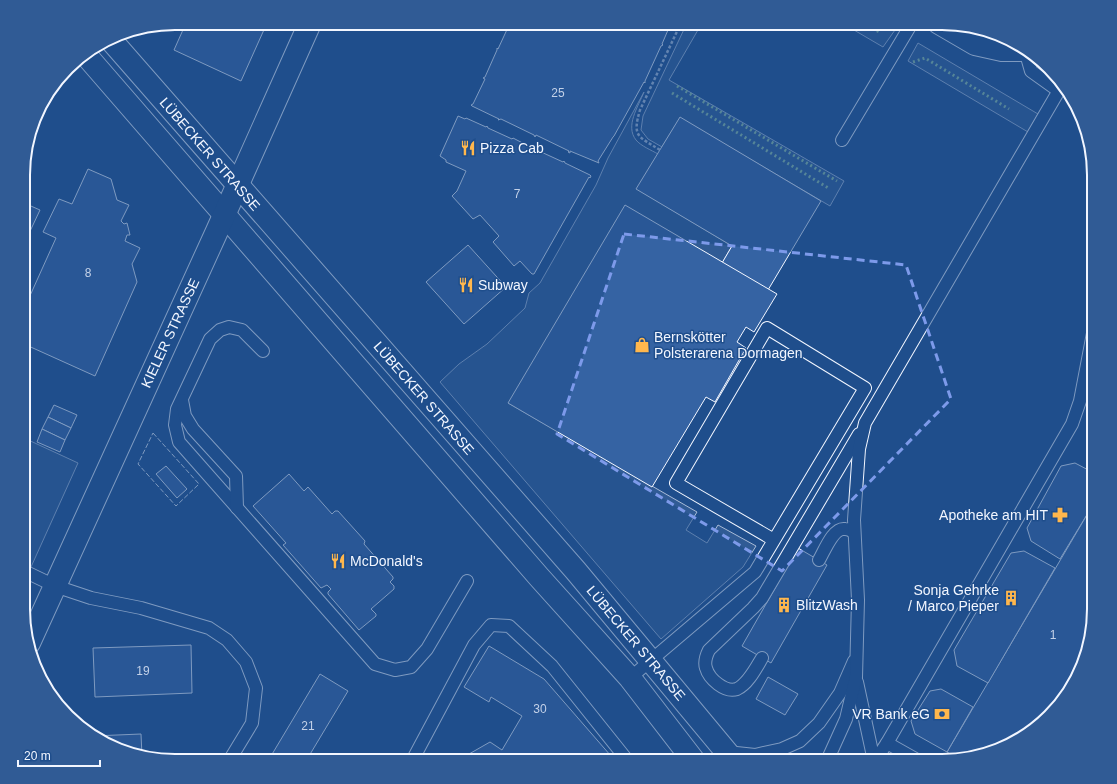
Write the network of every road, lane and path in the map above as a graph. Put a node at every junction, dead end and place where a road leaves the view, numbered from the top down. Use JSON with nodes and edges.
{"nodes":[{"id":1,"x":307,"y":30,"type":"edge"},
{"id":2,"x":678,"y":30,"type":"edge"},
{"id":3,"x":908,"y":30,"type":"edge"},
{"id":4,"x":954,"y":30,"type":"edge"},
{"id":5,"x":114,"y":44,"type":"edge"},
{"id":6,"x":1017,"y":50,"type":"edge"},
{"id":7,"x":89,"y":58,"type":"edge"},
{"id":8,"x":1028,"y":58,"type":"edge"},
{"id":9,"x":1057,"y":87,"type":"edge"},
{"id":10,"x":1059,"y":90,"type":"edge"},
{"id":11,"x":842,"y":140,"type":"dead end"},
{"id":12,"x":660,"y":150,"type":"dead end"},
{"id":13,"x":237,"y":185,"type":"junction"},
{"id":14,"x":224,"y":214,"type":"junction"},
{"id":15,"x":263,"y":351,"type":"dead end"},
{"id":16,"x":1087,"y":364,"type":"edge"},
{"id":17,"x":182,"y":399,"type":"junction"},
{"id":18,"x":866,"y":423,"type":"junction"},
{"id":19,"x":237,"y":508,"type":"junction"},
{"id":20,"x":854,"y":532,"type":"junction"},
{"id":21,"x":774,"y":540,"type":"junction"},
{"id":22,"x":819,"y":560,"type":"dead end"},
{"id":23,"x":30,"y":574,"type":"edge"},
{"id":24,"x":467,"y":581,"type":"dead end"},
{"id":25,"x":55,"y":586,"type":"junction"},
{"id":26,"x":33,"y":635,"type":"edge"},
{"id":27,"x":857,"y":654,"type":"junction"},
{"id":28,"x":762,"y":658,"type":"dead end"},
{"id":29,"x":651,"y":660,"type":"junction"},
{"id":30,"x":856,"y":677,"type":"junction"},
{"id":31,"x":630,"y":678,"type":"junction"},
{"id":32,"x":887,"y":743,"type":"junction"},
{"id":33,"x":234,"y":754,"type":"edge"},
{"id":34,"x":416,"y":754,"type":"edge"},
{"id":35,"x":622,"y":754,"type":"edge"},
{"id":36,"x":689,"y":754,"type":"edge"},
{"id":37,"x":728,"y":754,"type":"edge"},
{"id":38,"x":760,"y":754,"type":"edge"},
{"id":39,"x":831,"y":754,"type":"edge"},
{"id":40,"x":872,"y":754,"type":"edge"},
{"id":41,"x":879,"y":754,"type":"edge"},
{"id":42,"x":907,"y":754,"type":"edge"}],
"edges":[{"from":1,"to":13,"type":"street","name":"KIELER STRASSE"},
{"from":2,"to":12,"type":"path"},
{"from":3,"to":11,"type":"lane"},
{"from":4,"to":6,"type":"street"},
{"from":5,"to":13,"type":"street","name":"LÜBECKER STRASSE"},
{"from":7,"to":14,"type":"street","name":"LÜBECKER STRASSE"},
{"from":8,"to":9,"type":"lane"},
{"from":10,"to":18,"type":"lane"},
{"from":13,"to":14,"type":"street","name":"KIELER STRASSE"},
{"from":13,"to":29,"type":"street","name":"LÜBECKER STRASSE"},
{"from":14,"to":25,"type":"street","name":"KIELER STRASSE"},
{"from":14,"to":31,"type":"street","name":"LÜBECKER STRASSE"},
{"from":15,"to":17,"type":"lane"},
{"from":16,"to":32,"type":"lane"},
{"from":17,"to":19,"type":"lane"},
{"from":17,"to":19,"type":"lane"},
{"from":18,"to":20,"type":"lane"},
{"from":18,"to":28,"type":"lane"},
{"from":19,"to":24,"type":"lane"},
{"from":20,"to":22,"type":"lane"},
{"from":20,"to":27,"type":"lane"},
{"from":21,"to":21,"type":"lane"},
{"from":21,"to":29,"type":"lane"},
{"from":23,"to":25,"type":"lane"},
{"from":25,"to":26,"type":"street","name":"KIELER STRASSE"},
{"from":25,"to":33,"type":"lane"},
{"from":27,"to":30,"type":"lane"},
{"from":27,"to":38,"type":"lane"},
{"from":29,"to":31,"type":"lane"},
{"from":29,"to":37,"type":"street","name":"LÜBECKER STRASSE"},
{"from":30,"to":39,"type":"lane"},
{"from":30,"to":40,"type":"lane"},
{"from":31,"to":36,"type":"street","name":"LÜBECKER STRASSE"},
{"from":32,"to":41,"type":"lane"},
{"from":32,"to":42,"type":"lane"},
{"from":34,"to":35,"type":"lane"}]}
